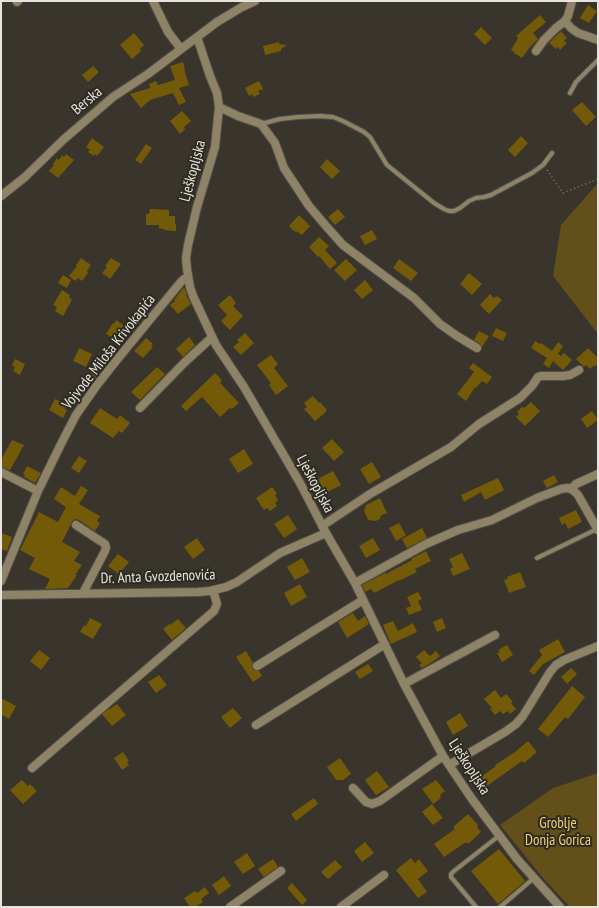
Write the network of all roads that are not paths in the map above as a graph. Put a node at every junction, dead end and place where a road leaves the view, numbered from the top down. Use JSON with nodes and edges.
{"nodes":[{"id":1,"x":153,"y":1,"type":"edge"},
{"id":2,"x":255,"y":1,"type":"edge"},
{"id":3,"x":572,"y":1,"type":"edge"},
{"id":4,"x":565,"y":21,"type":"junction"},
{"id":5,"x":197,"y":37,"type":"junction"},
{"id":6,"x":598,"y":40,"type":"edge"},
{"id":7,"x":181,"y":49,"type":"junction"},
{"id":8,"x":536,"y":51,"type":"dead end"},
{"id":9,"x":598,"y":60,"type":"edge"},
{"id":10,"x":570,"y":93,"type":"dead end"},
{"id":11,"x":219,"y":107,"type":"junction"},
{"id":12,"x":261,"y":124,"type":"junction"},
{"id":13,"x":552,"y":153,"type":"dead end"},
{"id":14,"x":1,"y":196,"type":"edge"},
{"id":15,"x":188,"y":278,"type":"junction"},
{"id":16,"x":213,"y":338,"type":"junction"},
{"id":17,"x":477,"y":348,"type":"dead end"},
{"id":18,"x":579,"y":370,"type":"dead end"},
{"id":19,"x":140,"y":408,"type":"dead end"},
{"id":20,"x":1,"y":472,"type":"edge"},
{"id":21,"x":598,"y":474,"type":"edge"},
{"id":22,"x":571,"y":489,"type":"junction"},
{"id":23,"x":38,"y":491,"type":"junction"},
{"id":24,"x":76,"y":525,"type":"dead end"},
{"id":25,"x":324,"y":529,"type":"junction"},
{"id":26,"x":597,"y":530,"type":"edge"},
{"id":27,"x":537,"y":558,"type":"dead end"},
{"id":28,"x":1,"y":581,"type":"edge"},
{"id":29,"x":354,"y":583,"type":"junction"},
{"id":30,"x":213,"y":590,"type":"junction"},
{"id":31,"x":83,"y":593,"type":"junction"},
{"id":32,"x":1,"y":595,"type":"edge"},
{"id":33,"x":363,"y":600,"type":"junction"},
{"id":34,"x":495,"y":635,"type":"dead end"},
{"id":35,"x":385,"y":644,"type":"junction"},
{"id":36,"x":598,"y":646,"type":"edge"},
{"id":37,"x":257,"y":666,"type":"dead end"},
{"id":38,"x":404,"y":684,"type":"junction"},
{"id":39,"x":256,"y":725,"type":"dead end"},
{"id":40,"x":443,"y":756,"type":"junction"},
{"id":41,"x":449,"y":765,"type":"junction"},
{"id":42,"x":32,"y":768,"type":"dead end"},
{"id":43,"x":353,"y":788,"type":"dead end"},
{"id":44,"x":500,"y":835,"type":"junction"},
{"id":45,"x":281,"y":871,"type":"dead end"},
{"id":46,"x":384,"y":875,"type":"dead end"},
{"id":47,"x":534,"y":878,"type":"junction"},
{"id":48,"x":230,"y":907,"type":"edge"},
{"id":49,"x":341,"y":907,"type":"edge"},
{"id":50,"x":476,"y":907,"type":"edge"},
{"id":51,"x":500,"y":907,"type":"edge"},
{"id":52,"x":560,"y":907,"type":"edge"}],
"edges":[{"from":1,"to":7,"type":"street"},
{"from":2,"to":5,"type":"street","name":"Berska"},
{"from":3,"to":4,"type":"street"},
{"from":4,"to":6,"type":"street"},
{"from":4,"to":8,"type":"street"},
{"from":5,"to":7,"type":"street","name":"Berska"},
{"from":5,"to":11,"type":"street","name":"Lješkopljska"},
{"from":7,"to":14,"type":"street","name":"Berska"},
{"from":9,"to":10,"type":"lane"},
{"from":11,"to":12,"type":"street"},
{"from":11,"to":15,"type":"street","name":"Lješkopljska"},
{"from":12,"to":13,"type":"lane"},
{"from":12,"to":17,"type":"street"},
{"from":15,"to":16,"type":"street","name":"Lješkopljska"},
{"from":15,"to":23,"type":"street","name":"Vojvode Miloša Krivokapića"},
{"from":16,"to":19,"type":"street"},
{"from":16,"to":25,"type":"street","name":"Lješkopljska"},
{"from":18,"to":25,"type":"street","name":"Dr. Anta Gvozdenovića"},
{"from":20,"to":23,"type":"street"},
{"from":21,"to":22,"type":"street"},
{"from":22,"to":26,"type":"street"},
{"from":22,"to":29,"type":"street"},
{"from":23,"to":28,"type":"street","name":"Vojvode Miloša Krivokapića"},
{"from":24,"to":31,"type":"street"},
{"from":25,"to":29,"type":"street","name":"Lješkopljska"},
{"from":25,"to":30,"type":"street","name":"Dr. Anta Gvozdenovića"},
{"from":26,"to":27,"type":"lane"},
{"from":29,"to":33,"type":"street","name":"Lješkopljska"},
{"from":30,"to":31,"type":"street","name":"Dr. Anta Gvozdenovića"},
{"from":30,"to":42,"type":"street"},
{"from":31,"to":32,"type":"street","name":"Dr. Anta Gvozdenovića"},
{"from":33,"to":35,"type":"street","name":"Lješkopljska"},
{"from":33,"to":37,"type":"street"},
{"from":34,"to":38,"type":"street"},
{"from":35,"to":38,"type":"street","name":"Lješkopljska"},
{"from":35,"to":39,"type":"street"},
{"from":36,"to":41,"type":"street"},
{"from":38,"to":40,"type":"street","name":"Lješkopljska"},
{"from":40,"to":41,"type":"street","name":"Lješkopljska"},
{"from":40,"to":43,"type":"street"},
{"from":41,"to":44,"type":"street","name":"Lješkopljska"},
{"from":44,"to":47,"type":"street","name":"Lješkopljska"},
{"from":44,"to":50,"type":"lane"},
{"from":45,"to":48,"type":"street"},
{"from":46,"to":49,"type":"street"},
{"from":47,"to":51,"type":"lane"},
{"from":47,"to":52,"type":"street","name":"Lješkopljska"}]}
